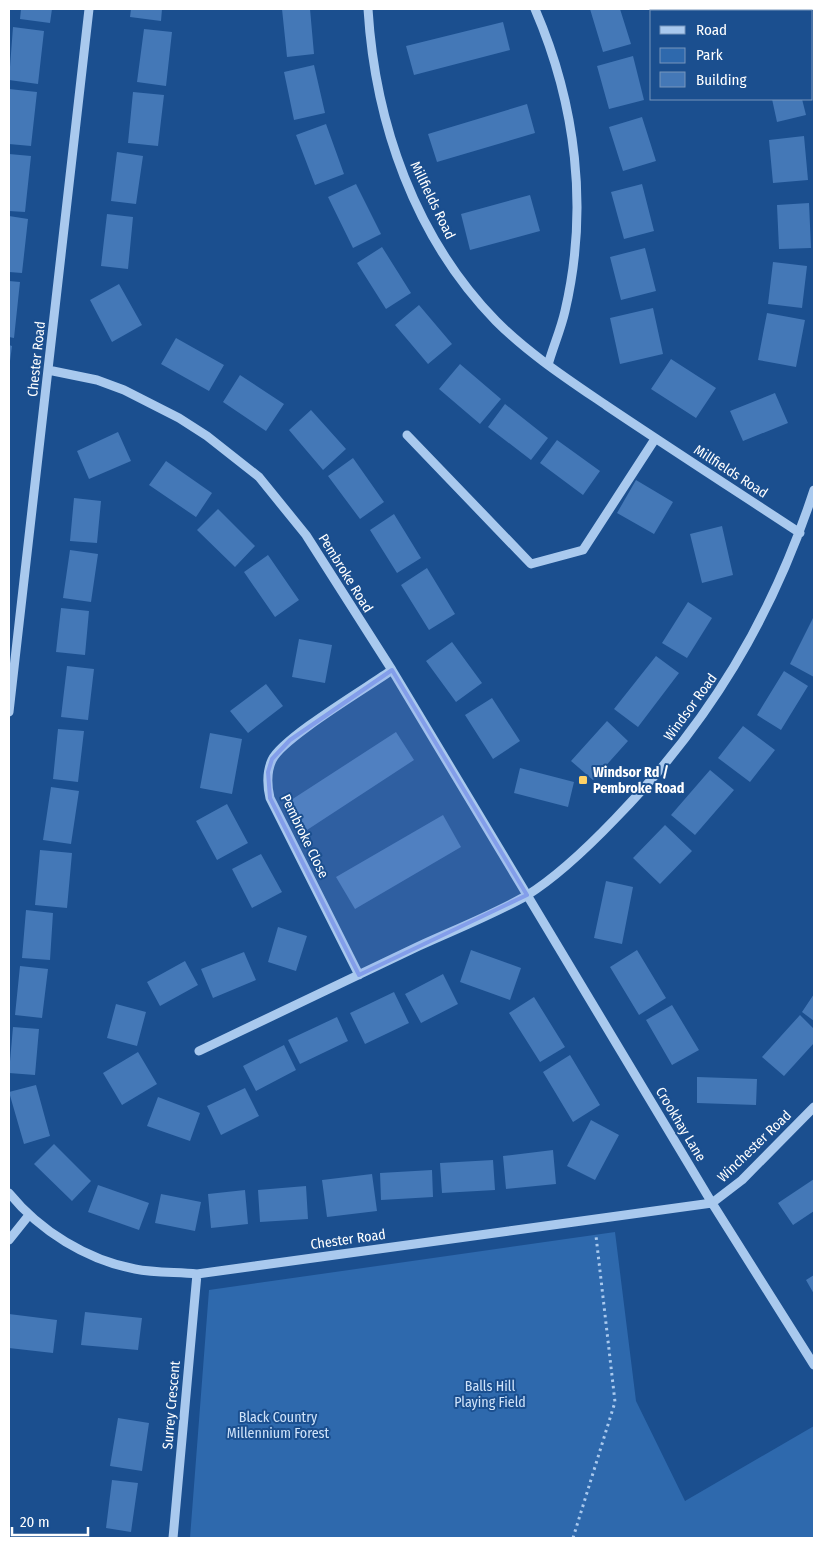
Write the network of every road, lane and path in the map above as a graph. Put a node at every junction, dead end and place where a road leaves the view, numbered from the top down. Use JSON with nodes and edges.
{"nodes":[{"id":1,"x":89,"y":9,"type":"edge"},
{"id":2,"x":368,"y":9,"type":"edge"},
{"id":3,"x":535,"y":9,"type":"edge"},
{"id":4,"x":548,"y":365,"type":"junction"},
{"id":5,"x":48,"y":370,"type":"junction"},
{"id":6,"x":407,"y":435,"type":"dead end"},
{"id":7,"x":655,"y":439,"type":"junction"},
{"id":8,"x":814,"y":490,"type":"edge"},
{"id":9,"x":800,"y":533,"type":"junction"},
{"id":10,"x":392,"y":670,"type":"junction"},
{"id":11,"x":9,"y":712,"type":"edge"},
{"id":12,"x":527,"y":895,"type":"junction"},
{"id":13,"x":359,"y":975,"type":"junction"},
{"id":14,"x":199,"y":1051,"type":"dead end"},
{"id":15,"x":814,"y":1106,"type":"edge"},
{"id":16,"x":9,"y":1193,"type":"edge"},
{"id":17,"x":712,"y":1203,"type":"junction"},
{"id":18,"x":29,"y":1215,"type":"junction"},
{"id":19,"x":596,"y":1218,"type":"junction"},
{"id":20,"x":9,"y":1240,"type":"edge"},
{"id":21,"x":197,"y":1274,"type":"junction"},
{"id":22,"x":814,"y":1366,"type":"edge"},
{"id":23,"x":173,"y":1538,"type":"edge"},
{"id":24,"x":574,"y":1538,"type":"edge"}],
"edges":[{"from":1,"to":5,"type":"street","name":"Chester Road"},
{"from":2,"to":4,"type":"street","name":"Millfields Road"},
{"from":3,"to":4,"type":"street"},
{"from":4,"to":7,"type":"street","name":"Millfields Road"},
{"from":5,"to":10,"type":"street","name":"Pembroke Road"},
{"from":5,"to":11,"type":"street","name":"Chester Road"},
{"from":6,"to":7,"type":"street"},
{"from":7,"to":9,"type":"street","name":"Millfields Road"},
{"from":8,"to":9,"type":"street","name":"Windsor Road"},
{"from":9,"to":12,"type":"street","name":"Windsor Road"},
{"from":10,"to":12,"type":"street","name":"Pembroke Road"},
{"from":10,"to":13,"type":"street","name":"Pembroke Close"},
{"from":12,"to":13,"type":"street"},
{"from":12,"to":17,"type":"street","name":"Crookhay Lane"},
{"from":13,"to":14,"type":"street"},
{"from":15,"to":17,"type":"street","name":"Winchester Road"},
{"from":16,"to":18,"type":"street","name":"Chester Road"},
{"from":17,"to":19,"type":"street","name":"Chester Road"},
{"from":17,"to":22,"type":"street","name":"Crookhay Lane"},
{"from":18,"to":20,"type":"street"},
{"from":18,"to":21,"type":"street","name":"Chester Road"},
{"from":19,"to":21,"type":"street","name":"Chester Road"},
{"from":19,"to":24,"type":"path"},
{"from":21,"to":23,"type":"street","name":"Surrey Crescent"}]}
